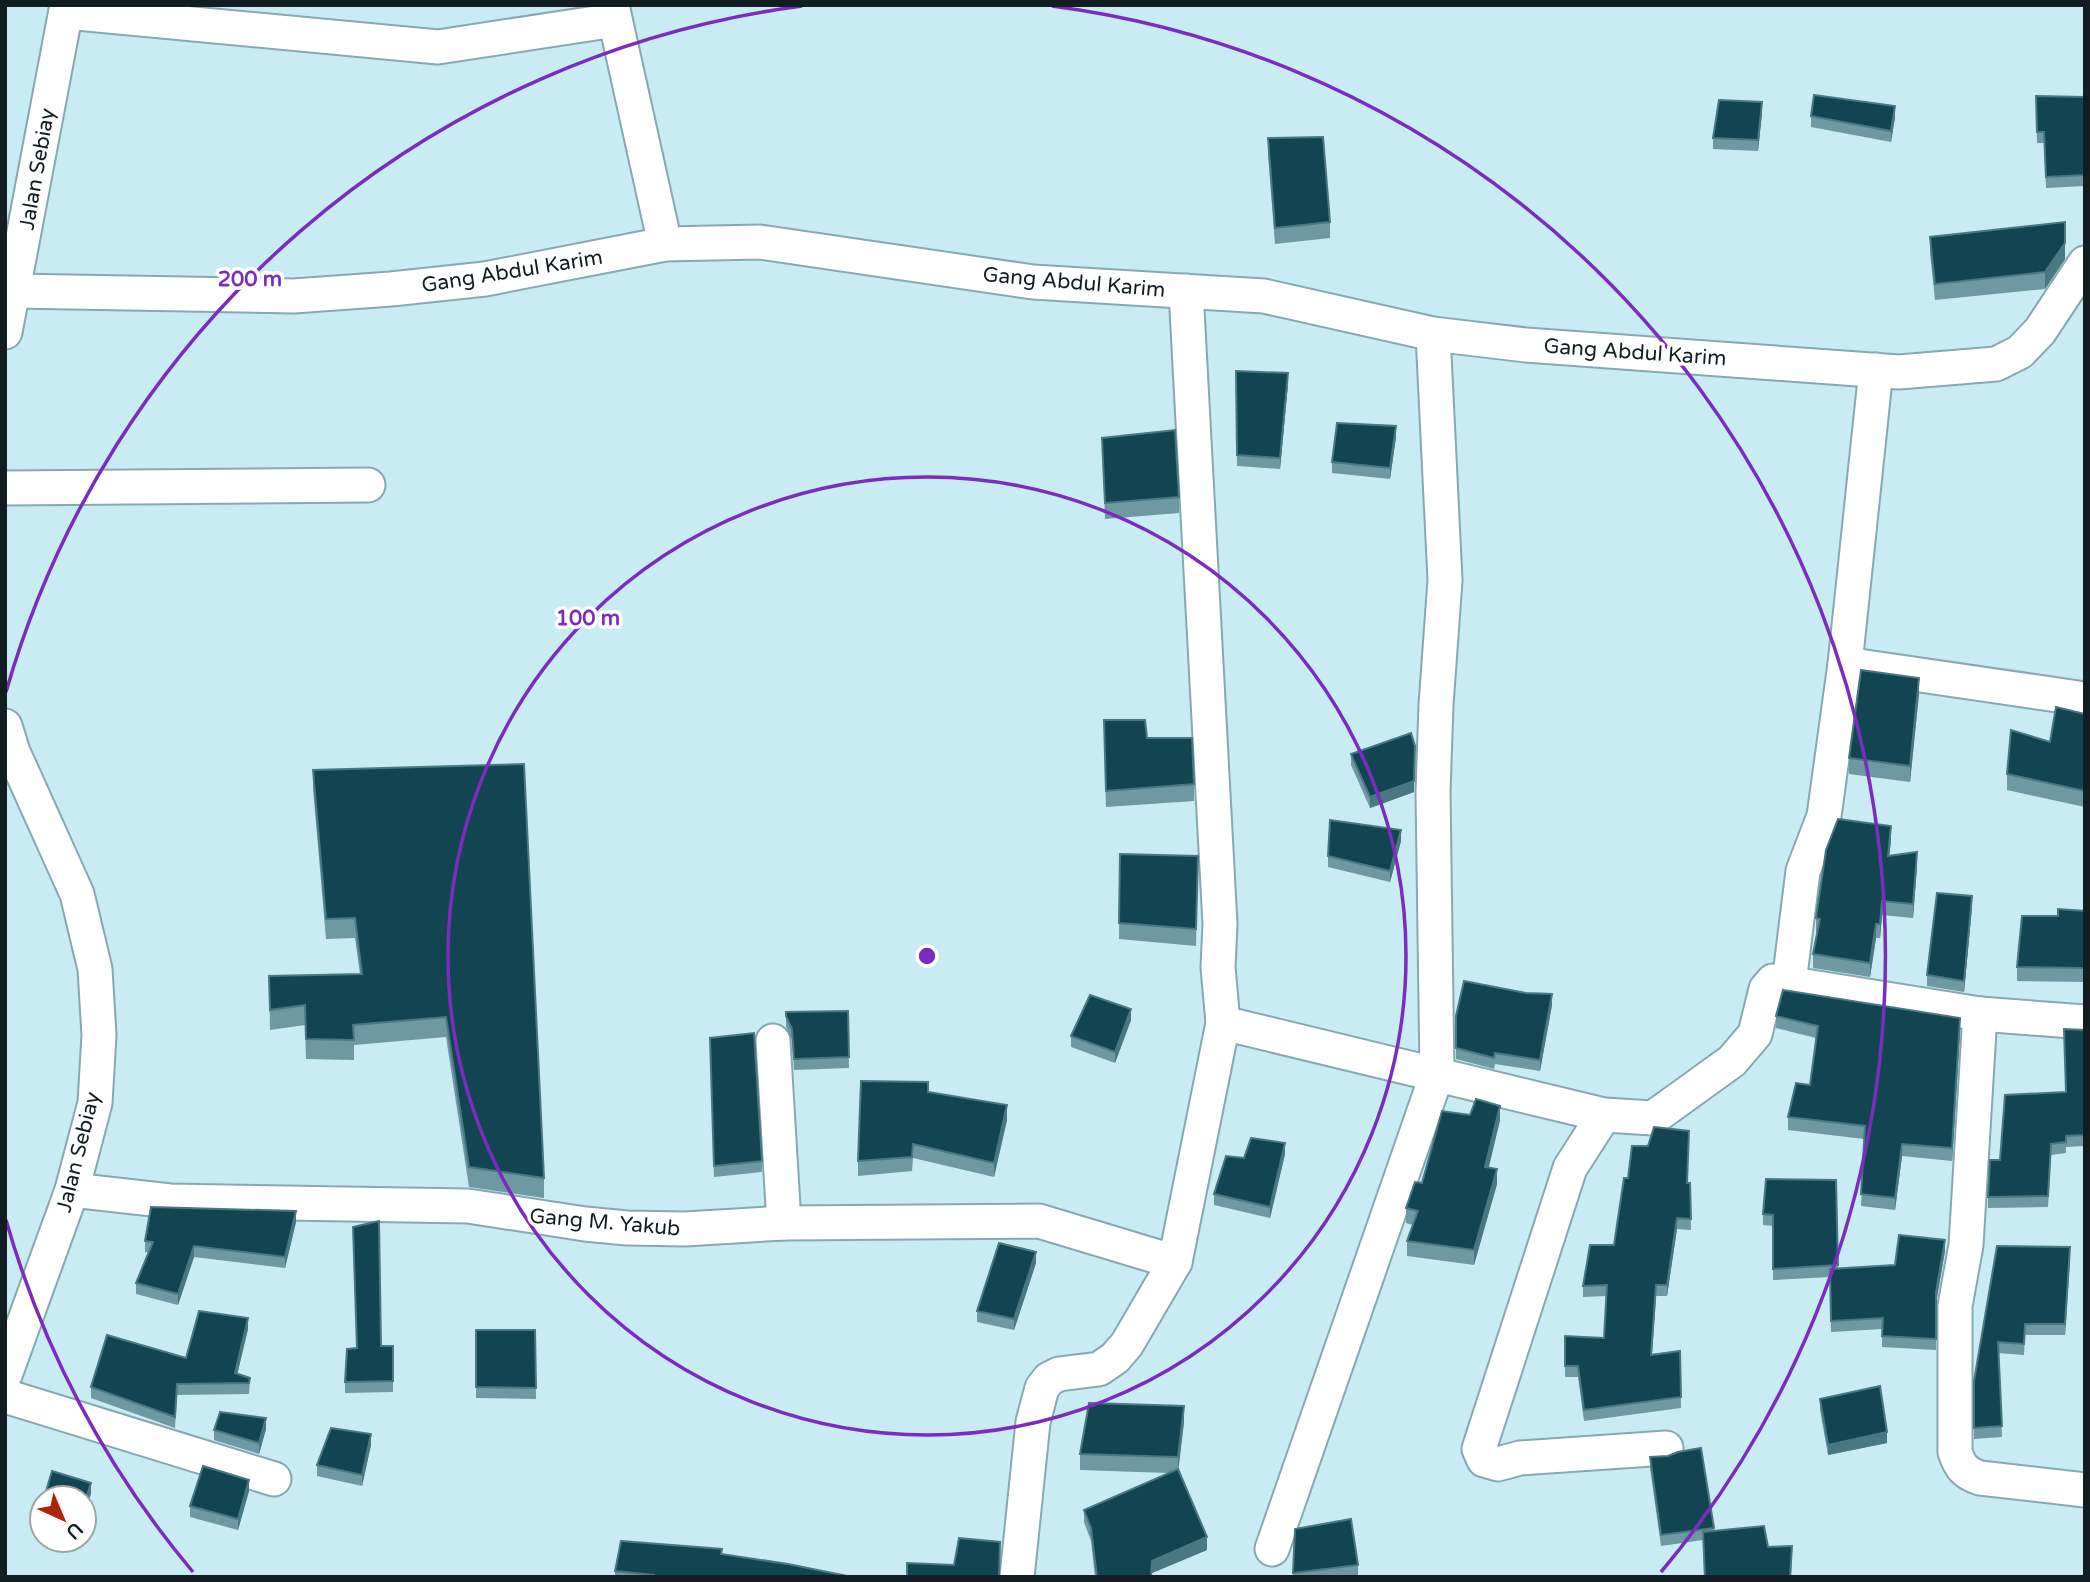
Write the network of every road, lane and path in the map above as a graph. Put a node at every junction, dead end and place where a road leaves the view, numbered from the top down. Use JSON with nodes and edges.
{"nodes":[{"id":1,"x":66,"y":8,"type":"edge"},
{"id":2,"x":614,"y":13,"type":"edge"},
{"id":3,"x":664,"y":244,"type":"junction"},
{"id":4,"x":2085,"y":263,"type":"edge"},
{"id":5,"x":14,"y":291,"type":"junction"},
{"id":6,"x":1186,"y":291,"type":"junction"},
{"id":7,"x":5,"y":332,"type":"edge"},
{"id":8,"x":1433,"y":334,"type":"junction"},
{"id":9,"x":1876,"y":370,"type":"junction"},
{"id":10,"x":368,"y":485,"type":"dead end"},
{"id":11,"x":5,"y":488,"type":"edge"},
{"id":12,"x":1845,"y":664,"type":"junction"},
{"id":13,"x":2085,"y":699,"type":"edge"},
{"id":14,"x":8,"y":744,"type":"edge"},
{"id":15,"x":1789,"y":983,"type":"junction"},
{"id":16,"x":1980,"y":1014,"type":"junction"},
{"id":17,"x":2085,"y":1022,"type":"edge"},
{"id":18,"x":1223,"y":1023,"type":"junction"},
{"id":19,"x":773,"y":1041,"type":"dead end"},
{"id":20,"x":1437,"y":1074,"type":"junction"},
{"id":21,"x":1604,"y":1115,"type":"junction"},
{"id":22,"x":72,"y":1190,"type":"junction"},
{"id":23,"x":784,"y":1223,"type":"junction"},
{"id":24,"x":1175,"y":1262,"type":"junction"},
{"id":25,"x":5,"y":1375,"type":"edge"},
{"id":26,"x":5,"y":1396,"type":"edge"},
{"id":27,"x":1666,"y":1448,"type":"dead end"},
{"id":28,"x":274,"y":1479,"type":"dead end"},
{"id":29,"x":2085,"y":1490,"type":"edge"},
{"id":30,"x":1272,"y":1549,"type":"dead end"},
{"id":31,"x":1017,"y":1577,"type":"edge"}],
"edges":[{"from":1,"to":2,"type":"street"},
{"from":1,"to":5,"type":"street","name":"Jalan Sebiay"},
{"from":2,"to":3,"type":"street"},
{"from":3,"to":5,"type":"street","name":"Gang Abdul Karim"},
{"from":3,"to":6,"type":"street","name":"Gang Abdul Karim"},
{"from":4,"to":9,"type":"street","name":"Gang Abdul Karim"},
{"from":5,"to":7,"type":"street","name":"Jalan Sebiay"},
{"from":6,"to":8,"type":"street","name":"Gang Abdul Karim"},
{"from":6,"to":18,"type":"street"},
{"from":8,"to":9,"type":"street","name":"Gang Abdul Karim"},
{"from":8,"to":20,"type":"street"},
{"from":9,"to":12,"type":"street"},
{"from":10,"to":11,"type":"street"},
{"from":12,"to":13,"type":"street"},
{"from":12,"to":15,"type":"street"},
{"from":14,"to":22,"type":"street","name":"Jalan Sebiay"},
{"from":15,"to":16,"type":"street"},
{"from":15,"to":21,"type":"street"},
{"from":16,"to":17,"type":"street"},
{"from":16,"to":29,"type":"street"},
{"from":18,"to":20,"type":"street"},
{"from":18,"to":24,"type":"street"},
{"from":19,"to":23,"type":"street"},
{"from":20,"to":21,"type":"street"},
{"from":20,"to":30,"type":"street"},
{"from":21,"to":27,"type":"street"},
{"from":22,"to":23,"type":"street","name":"Gang M. Yakub"},
{"from":22,"to":25,"type":"street","name":"Jalan Sebiay"},
{"from":23,"to":24,"type":"street","name":"Gang M. Yakub"},
{"from":24,"to":31,"type":"street"},
{"from":26,"to":28,"type":"street"}]}
